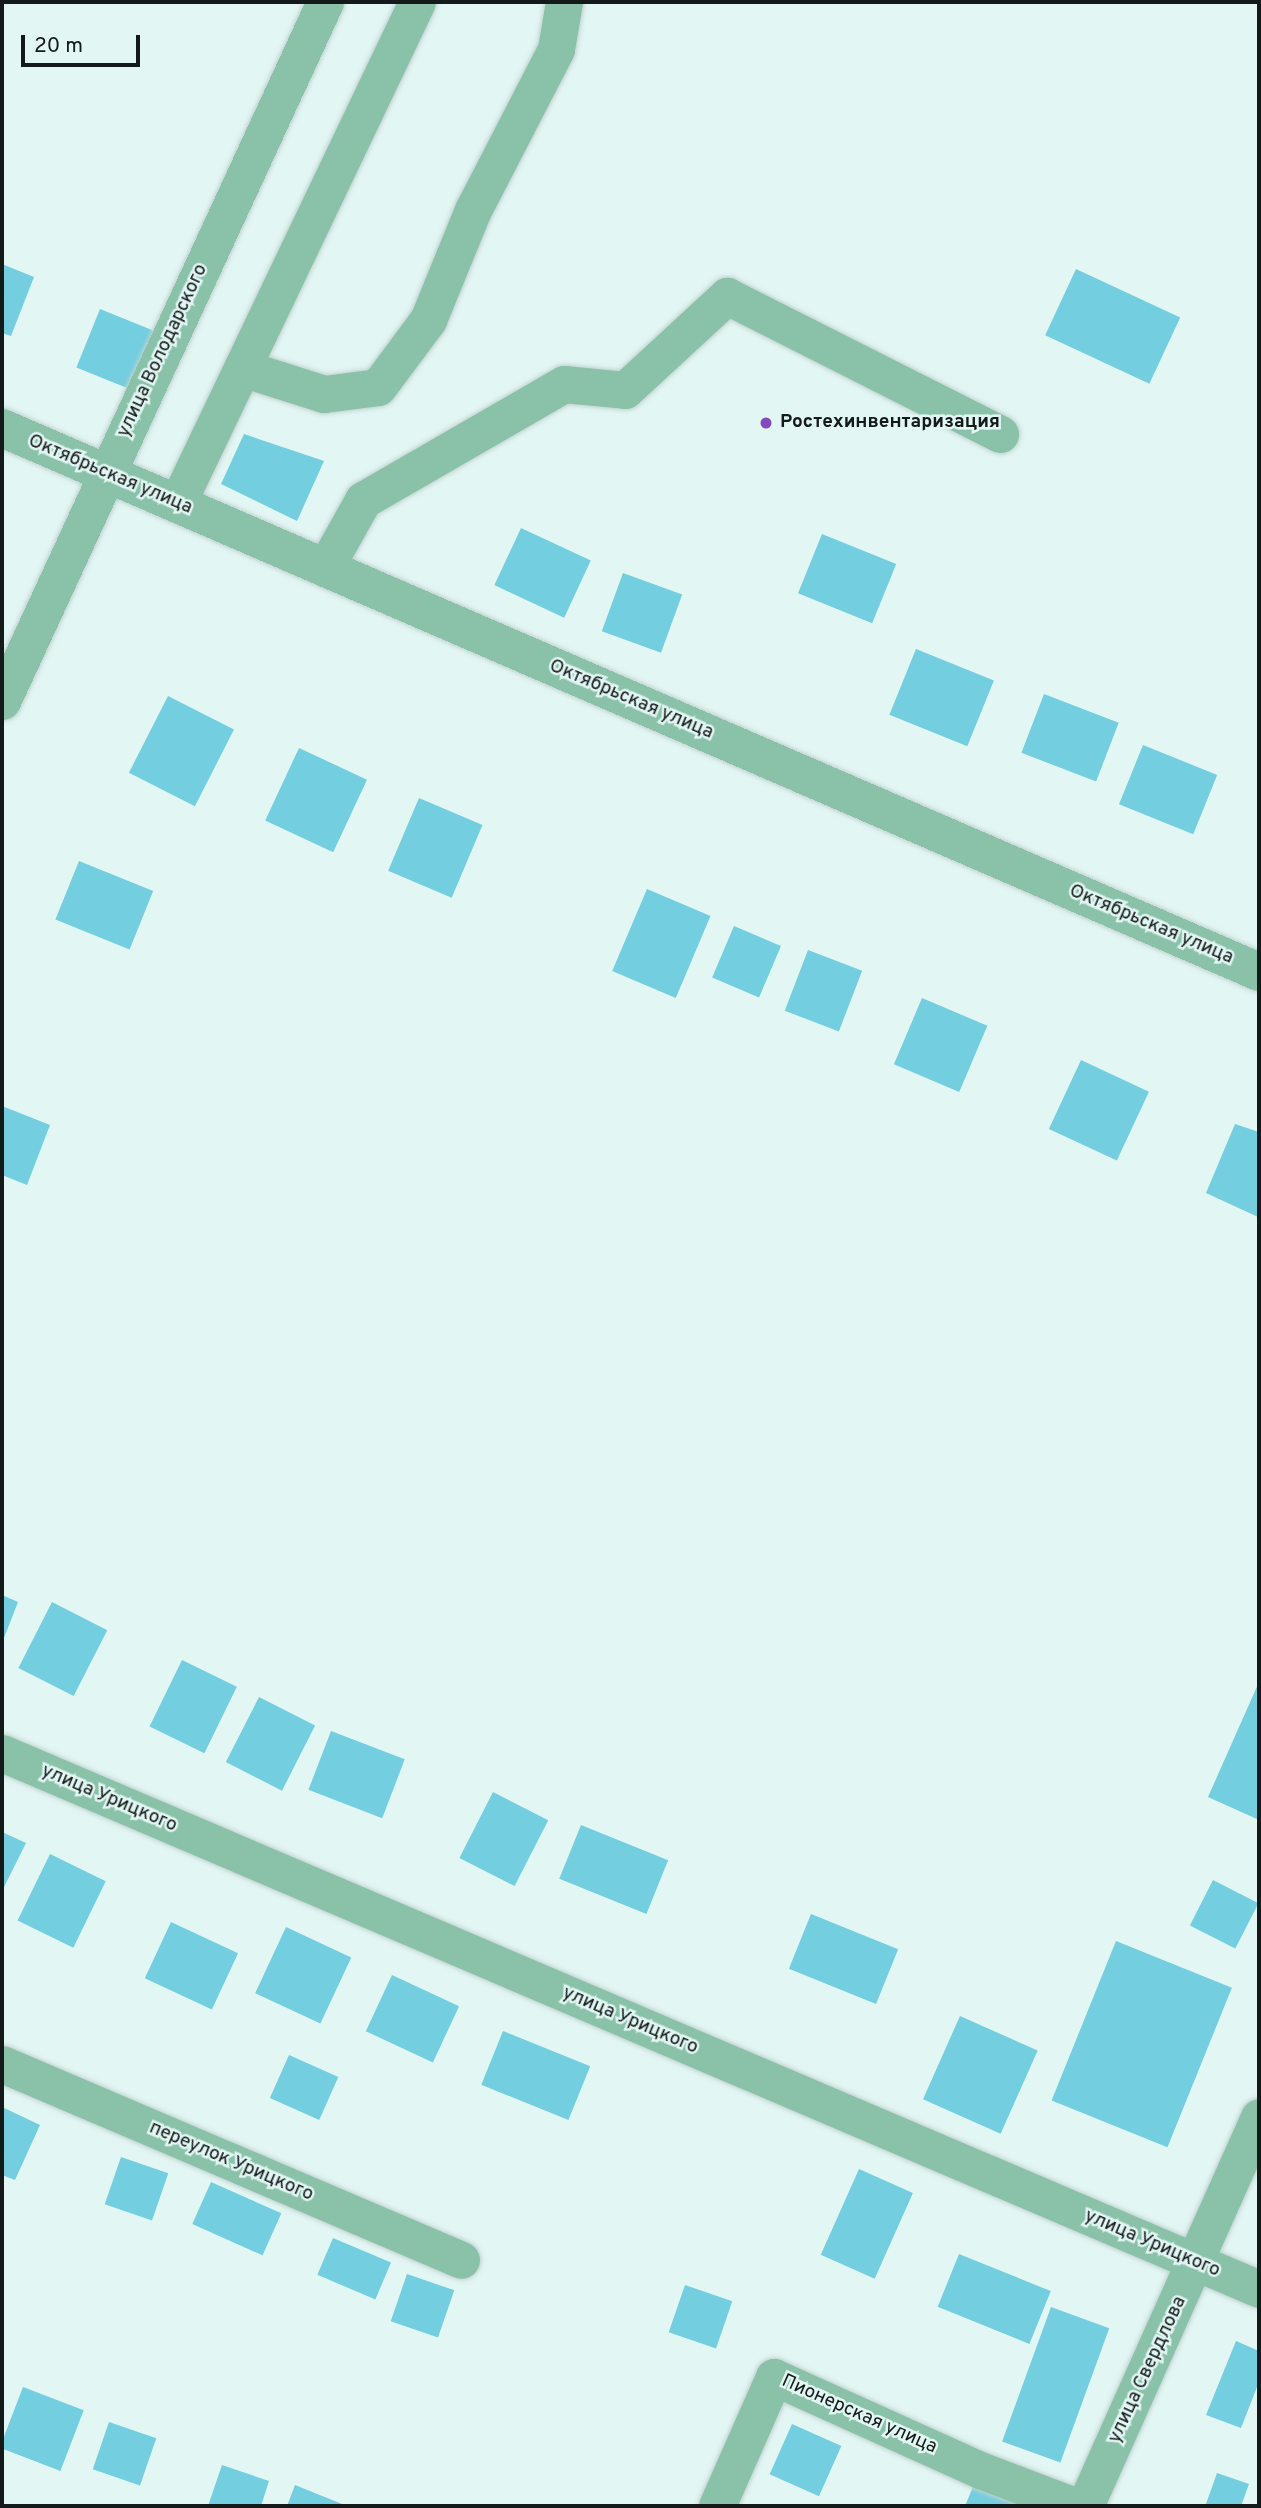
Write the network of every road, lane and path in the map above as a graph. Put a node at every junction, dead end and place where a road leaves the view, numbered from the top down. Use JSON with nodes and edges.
{"nodes":[{"id":1,"x":325,"y":2,"type":"edge"},
{"id":2,"x":417,"y":2,"type":"edge"},
{"id":3,"x":564,"y":2,"type":"edge"},
{"id":4,"x":242,"y":368,"type":"junction"},
{"id":5,"x":2,"y":428,"type":"edge"},
{"id":6,"x":1000,"y":434,"type":"dead end"},
{"id":7,"x":106,"y":473,"type":"junction"},
{"id":8,"x":177,"y":504,"type":"junction"},
{"id":9,"x":325,"y":568,"type":"junction"},
{"id":10,"x":2,"y":701,"type":"edge"},
{"id":11,"x":1259,"y":972,"type":"edge"},
{"id":12,"x":2,"y":1753,"type":"edge"},
{"id":13,"x":2,"y":2064,"type":"edge"},
{"id":14,"x":1259,"y":2117,"type":"edge"},
{"id":15,"x":461,"y":2260,"type":"dead end"},
{"id":16,"x":1196,"y":2263,"type":"junction"},
{"id":17,"x":1259,"y":2289,"type":"edge"},
{"id":18,"x":718,"y":2506,"type":"edge"},
{"id":19,"x":1075,"y":2506,"type":"edge"},
{"id":20,"x":1085,"y":2506,"type":"edge"}],
"edges":[{"from":1,"to":7,"type":"street","name":"улица Володарского"},
{"from":2,"to":4,"type":"street"},
{"from":3,"to":4,"type":"street"},
{"from":4,"to":8,"type":"street"},
{"from":5,"to":7,"type":"street","name":"Октябрьская улица"},
{"from":6,"to":9,"type":"street"},
{"from":7,"to":8,"type":"street","name":"Октябрьская улица"},
{"from":7,"to":10,"type":"street","name":"улица Володарского"},
{"from":8,"to":9,"type":"street","name":"Октябрьская улица"},
{"from":9,"to":11,"type":"street","name":"Октябрьская улица"},
{"from":12,"to":16,"type":"street","name":"улица Урицкого"},
{"from":13,"to":15,"type":"street","name":"переулок Урицкого"},
{"from":14,"to":16,"type":"street","name":"улица Свердлова"},
{"from":16,"to":17,"type":"street","name":"улица Урицкого"},
{"from":16,"to":20,"type":"street","name":"улица Свердлова"},
{"from":18,"to":19,"type":"street","name":"Пионерская улица"}]}
